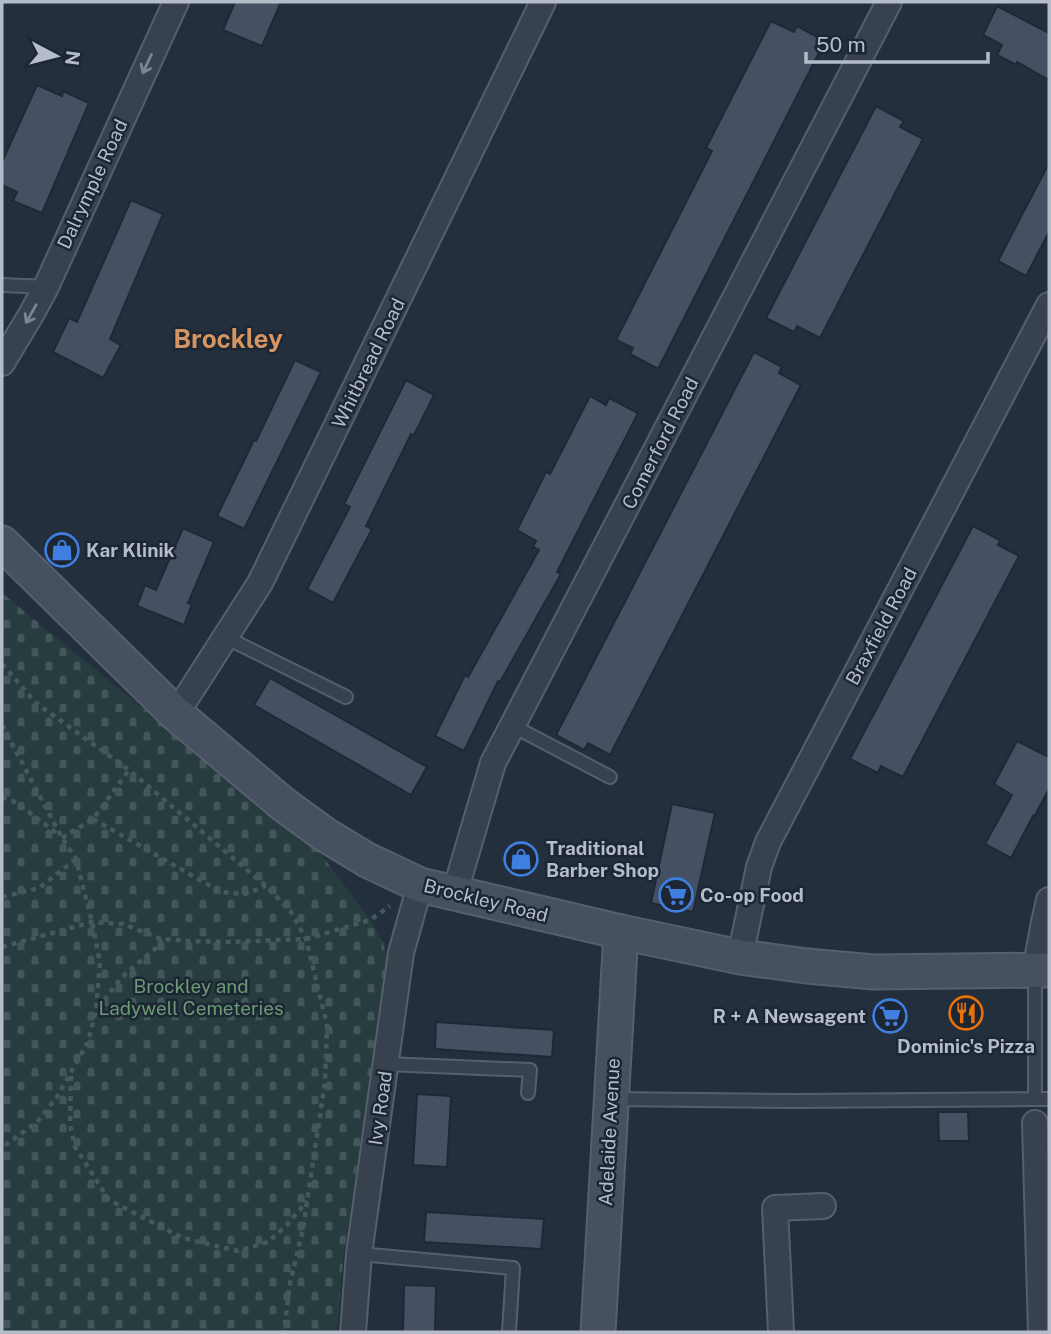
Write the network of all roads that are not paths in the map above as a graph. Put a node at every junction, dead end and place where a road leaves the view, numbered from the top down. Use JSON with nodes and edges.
{"nodes":[{"id":1,"x":176,"y":2,"type":"edge"},
{"id":2,"x":543,"y":2,"type":"edge"},
{"id":3,"x":889,"y":2,"type":"edge"},
{"id":4,"x":2,"y":285,"type":"edge"},
{"id":5,"x":46,"y":286,"type":"junction"},
{"id":6,"x":1049,"y":305,"type":"edge"},
{"id":7,"x":2,"y":363,"type":"edge"},
{"id":8,"x":2,"y":543,"type":"edge"},
{"id":9,"x":225,"y":637,"type":"junction"},
{"id":10,"x":346,"y":697,"type":"dead end"},
{"id":11,"x":176,"y":714,"type":"junction"},
{"id":12,"x":513,"y":726,"type":"junction"},
{"id":13,"x":610,"y":777,"type":"dead end"},
{"id":14,"x":420,"y":885,"type":"junction"},
{"id":15,"x":454,"y":895,"type":"junction"},
{"id":16,"x":1049,"y":900,"type":"edge"},
{"id":17,"x":621,"y":933,"type":"junction"},
{"id":18,"x":740,"y":957,"type":"junction"},
{"id":19,"x":1042,"y":970,"type":"edge"},
{"id":20,"x":386,"y":1064,"type":"junction"},
{"id":21,"x":528,"y":1093,"type":"dead end"},
{"id":22,"x":611,"y":1099,"type":"junction"},
{"id":23,"x":1049,"y":1099,"type":"edge"},
{"id":24,"x":1035,"y":1111,"type":"junction"},
{"id":25,"x":823,"y":1206,"type":"dead end"},
{"id":26,"x":359,"y":1254,"type":"junction"},
{"id":27,"x":353,"y":1332,"type":"edge"},
{"id":28,"x":509,"y":1332,"type":"edge"},
{"id":29,"x":598,"y":1332,"type":"edge"},
{"id":30,"x":781,"y":1332,"type":"edge"},
{"id":31,"x":1041,"y":1332,"type":"edge"}],
"edges":[{"from":1,"to":5,"type":"street","name":"Dalrymple Road","one_way":true},
{"from":2,"to":9,"type":"street","name":"Whitbread Road"},
{"from":3,"to":12,"type":"street","name":"Comerford Road"},
{"from":4,"to":5,"type":"lane"},
{"from":5,"to":7,"type":"street","name":"Dalrymple Road","one_way":true},
{"from":6,"to":18,"type":"street","name":"Braxfield Road"},
{"from":8,"to":11,"type":"main road","name":"Brockley Road"},
{"from":9,"to":10,"type":"lane"},
{"from":9,"to":11,"type":"street","name":"Whitbread Road"},
{"from":11,"to":14,"type":"main road","name":"Brockley Road"},
{"from":12,"to":13,"type":"lane"},
{"from":12,"to":15,"type":"street","name":"Comerford Road"},
{"from":14,"to":15,"type":"main road","name":"Brockley Road"},
{"from":14,"to":20,"type":"street","name":"Ivy Road"},
{"from":15,"to":17,"type":"main road","name":"Brockley Road"},
{"from":16,"to":19,"type":"street"},
{"from":17,"to":18,"type":"main road","name":"Brockley Road"},
{"from":17,"to":22,"type":"main road","name":"Adelaide Avenue"},
{"from":18,"to":19,"type":"main road","name":"Brockley Road"},
{"from":19,"to":24,"type":"lane"},
{"from":20,"to":21,"type":"lane"},
{"from":20,"to":26,"type":"street","name":"Ivy Road"},
{"from":22,"to":24,"type":"lane"},
{"from":22,"to":29,"type":"main road","name":"Adelaide Avenue"},
{"from":23,"to":24,"type":"lane"},
{"from":24,"to":31,"type":"street"},
{"from":25,"to":30,"type":"street"},
{"from":26,"to":27,"type":"street","name":"Ivy Road"},
{"from":26,"to":28,"type":"lane"}]}
